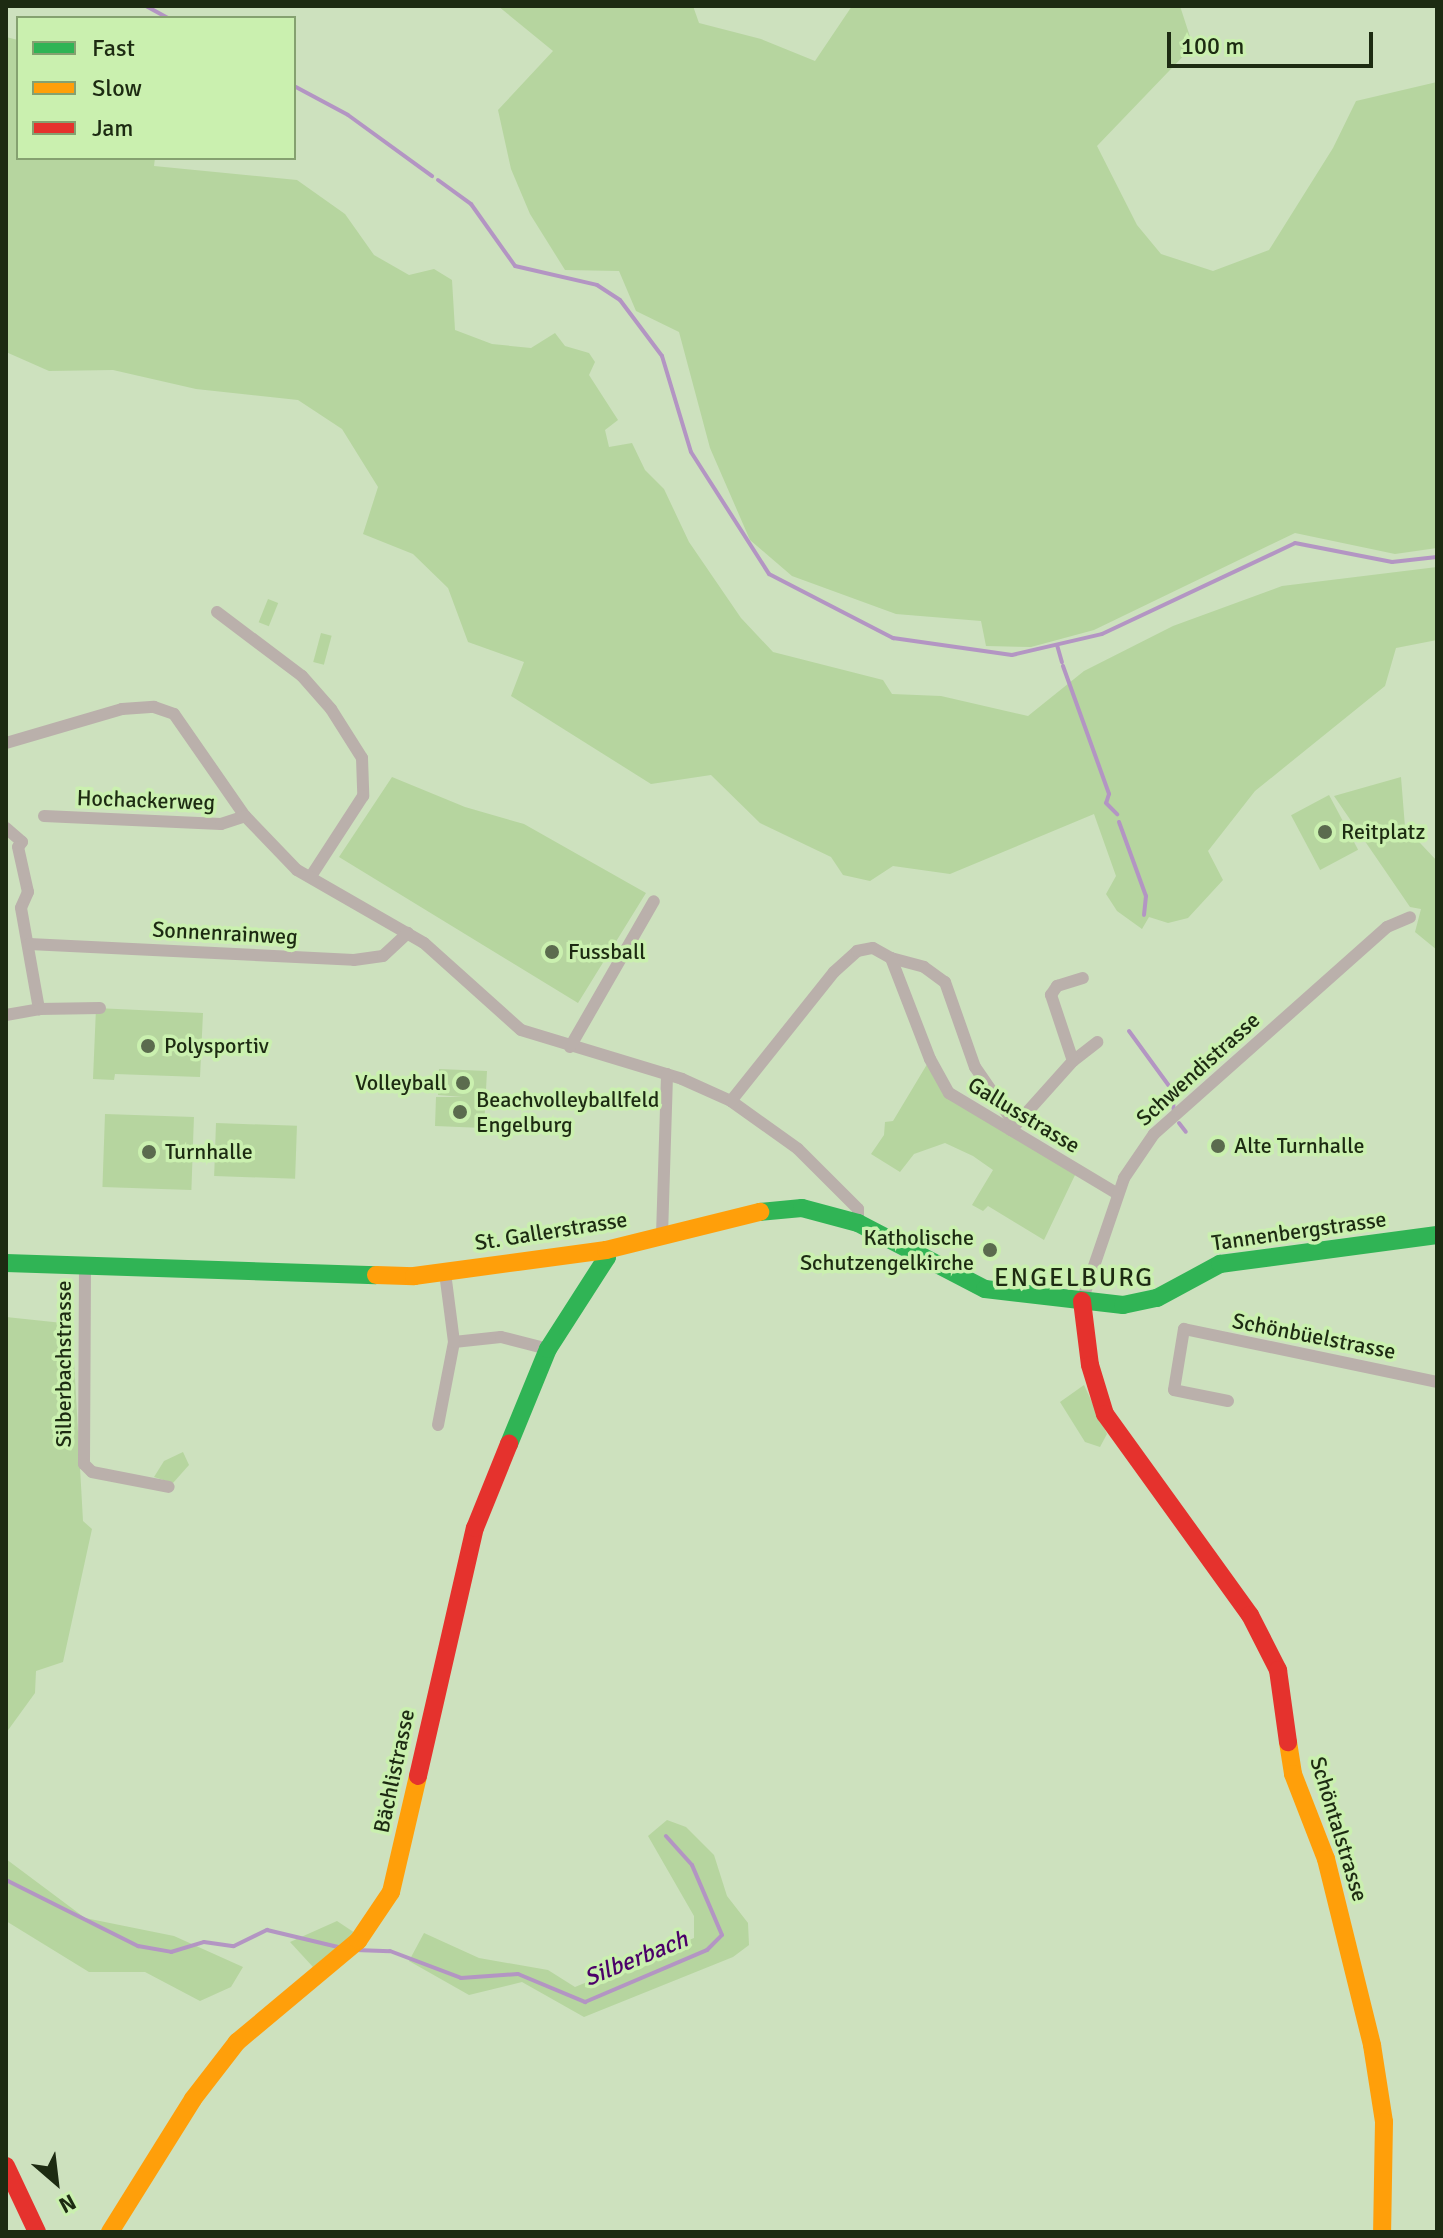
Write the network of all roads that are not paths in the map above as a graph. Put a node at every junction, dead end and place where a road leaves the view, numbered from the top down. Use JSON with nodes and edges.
{"nodes":[{"id":1,"x":217,"y":612,"type":"dead end"},
{"id":2,"x":6,"y":743,"type":"edge"},
{"id":3,"x":44,"y":816,"type":"dead end"},
{"id":4,"x":245,"y":816,"type":"junction"},
{"id":5,"x":6,"y":828,"type":"edge"},
{"id":6,"x":311,"y":876,"type":"junction"},
{"id":7,"x":654,"y":901,"type":"dead end"},
{"id":8,"x":1410,"y":917,"type":"dead end"},
{"id":9,"x":408,"y":933,"type":"junction"},
{"id":10,"x":29,"y":944,"type":"junction"},
{"id":11,"x":891,"y":958,"type":"junction"},
{"id":12,"x":1083,"y":978,"type":"dead end"},
{"id":13,"x":100,"y":1008,"type":"dead end"},
{"id":14,"x":39,"y":1009,"type":"junction"},
{"id":15,"x":6,"y":1015,"type":"edge"},
{"id":16,"x":1097,"y":1042,"type":"dead end"},
{"id":17,"x":570,"y":1047,"type":"junction"},
{"id":18,"x":1073,"y":1061,"type":"junction"},
{"id":19,"x":667,"y":1074,"type":"junction"},
{"id":20,"x":731,"y":1101,"type":"junction"},
{"id":21,"x":1011,"y":1130,"type":"junction"},
{"id":22,"x":1118,"y":1194,"type":"junction"},
{"id":23,"x":858,"y":1223,"type":"junction"},
{"id":24,"x":662,"y":1235,"type":"junction"},
{"id":25,"x":1437,"y":1235,"type":"edge"},
{"id":26,"x":606,"y":1250,"type":"junction"},
{"id":27,"x":6,"y":1263,"type":"edge"},
{"id":28,"x":85,"y":1269,"type":"junction"},
{"id":29,"x":445,"y":1273,"type":"junction"},
{"id":30,"x":1082,"y":1301,"type":"junction"},
{"id":31,"x":454,"y":1342,"type":"junction"},
{"id":32,"x":548,"y":1349,"type":"junction"},
{"id":33,"x":1437,"y":1382,"type":"edge"},
{"id":34,"x":1228,"y":1401,"type":"dead end"},
{"id":35,"x":438,"y":1425,"type":"dead end"},
{"id":36,"x":169,"y":1487,"type":"dead end"},
{"id":37,"x":6,"y":2166,"type":"edge"},
{"id":38,"x":37,"y":2232,"type":"edge"},
{"id":39,"x":110,"y":2232,"type":"edge"},
{"id":40,"x":1382,"y":2232,"type":"edge"}],
"edges":[{"from":1,"to":6,"type":"street"},
{"from":2,"to":4,"type":"street"},
{"from":3,"to":4,"type":"street","name":"Hochackerweg"},
{"from":4,"to":6,"type":"street"},
{"from":5,"to":10,"type":"street"},
{"from":6,"to":9,"type":"street"},
{"from":7,"to":17,"type":"street"},
{"from":8,"to":22,"type":"street","name":"Schwendistrasse"},
{"from":9,"to":10,"type":"street","name":"Sonnenrainweg"},
{"from":9,"to":17,"type":"street"},
{"from":10,"to":14,"type":"street"},
{"from":11,"to":20,"type":"street"},
{"from":11,"to":21,"type":"street","name":"Gallusstrasse"},
{"from":11,"to":21,"type":"street"},
{"from":12,"to":18,"type":"street"},
{"from":13,"to":14,"type":"street"},
{"from":14,"to":15,"type":"street"},
{"from":16,"to":18,"type":"street"},
{"from":17,"to":19,"type":"street"},
{"from":18,"to":21,"type":"street"},
{"from":19,"to":20,"type":"street"},
{"from":19,"to":24,"type":"street"},
{"from":20,"to":23,"type":"street"},
{"from":21,"to":22,"type":"street","name":"Gallusstrasse"},
{"from":22,"to":30,"type":"street","name":"Schwendistrasse"},
{"from":23,"to":24,"type":"street","name":"St. Gallerstrasse"},
{"from":23,"to":30,"type":"street","name":"St. Gallerstrasse"},
{"from":24,"to":26,"type":"street","name":"St. Gallerstrasse"},
{"from":25,"to":30,"type":"street","name":"Tannenbergstrasse"},
{"from":26,"to":29,"type":"street","name":"St. Gallerstrasse"},
{"from":26,"to":32,"type":"street","name":"Bächlistrasse"},
{"from":27,"to":28,"type":"street","name":"St. Gallerstrasse"},
{"from":28,"to":29,"type":"street","name":"St. Gallerstrasse"},
{"from":28,"to":36,"type":"street","name":"Silberbachstrasse"},
{"from":29,"to":31,"type":"street"},
{"from":30,"to":40,"type":"street","name":"Schöntalstrasse"},
{"from":31,"to":32,"type":"street"},
{"from":31,"to":35,"type":"street"},
{"from":32,"to":39,"type":"street","name":"Bächlistrasse"},
{"from":33,"to":34,"type":"street","name":"Schönbüelstrasse"},
{"from":37,"to":38,"type":"street"}]}
